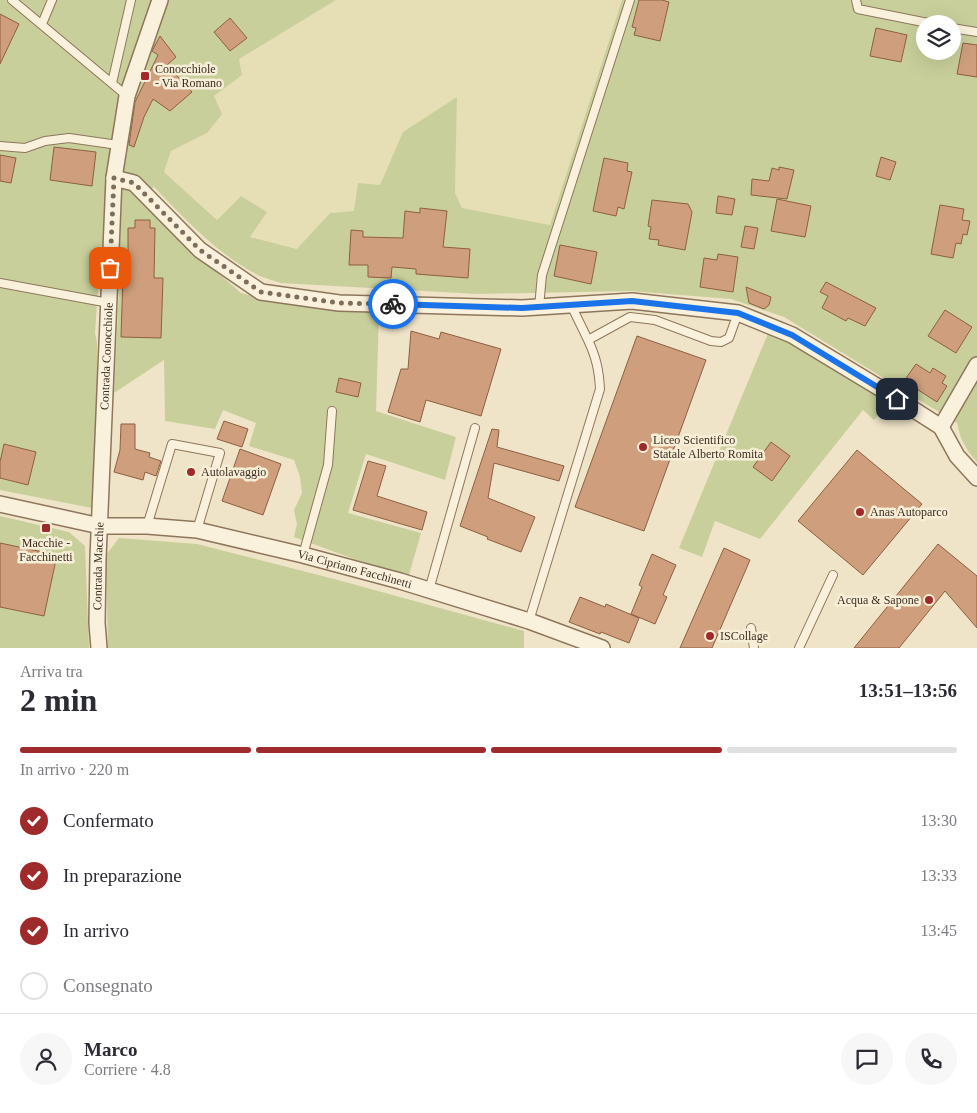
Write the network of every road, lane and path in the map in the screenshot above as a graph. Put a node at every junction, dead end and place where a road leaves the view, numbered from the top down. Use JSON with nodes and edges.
{"nodes":[{"id":1,"x":12,"y":0,"type":"edge"},
{"id":2,"x":52,"y":0,"type":"edge"},
{"id":3,"x":131,"y":0,"type":"edge"},
{"id":4,"x":160,"y":0,"type":"edge"},
{"id":5,"x":630,"y":0,"type":"edge"},
{"id":6,"x":856,"y":0,"type":"edge"},
{"id":7,"x":916,"y":21,"type":"edge"},
{"id":8,"x":42,"y":24,"type":"junction"},
{"id":9,"x":961,"y":29,"type":"edge"},
{"id":10,"x":977,"y":32,"type":"edge"},
{"id":11,"x":112,"y":83,"type":"junction"},
{"id":12,"x":126,"y":96,"type":"junction"},
{"id":13,"x":118,"y":145,"type":"junction"},
{"id":14,"x":0,"y":146,"type":"edge"},
{"id":15,"x":114,"y":178,"type":"junction"},
{"id":16,"x":0,"y":283,"type":"edge"},
{"id":17,"x":109,"y":304,"type":"junction"},
{"id":18,"x":571,"y":305,"type":"junction"},
{"id":19,"x":539,"y":307,"type":"junction"},
{"id":20,"x":738,"y":313,"type":"junction"},
{"id":21,"x":588,"y":340,"type":"junction"},
{"id":22,"x":977,"y":365,"type":"edge"},
{"id":23,"x":332,"y":411,"type":"dead end"},
{"id":24,"x":941,"y":427,"type":"junction"},
{"id":25,"x":475,"y":428,"type":"dead end"},
{"id":26,"x":977,"y":478,"type":"edge"},
{"id":27,"x":0,"y":504,"type":"edge"},
{"id":28,"x":100,"y":526,"type":"junction"},
{"id":29,"x":148,"y":526,"type":"junction"},
{"id":30,"x":197,"y":530,"type":"junction"},
{"id":31,"x":303,"y":554,"type":"junction"},
{"id":32,"x":833,"y":575,"type":"dead end"},
{"id":33,"x":429,"y":590,"type":"junction"},
{"id":34,"x":529,"y":621,"type":"junction"},
{"id":35,"x":751,"y":628,"type":"dead end"},
{"id":36,"x":99,"y":648,"type":"edge"},
{"id":37,"x":602,"y":648,"type":"edge"},
{"id":38,"x":754,"y":648,"type":"edge"},
{"id":39,"x":798,"y":648,"type":"edge"}],
"edges":[{"from":1,"to":8,"type":"lane"},
{"from":2,"to":8,"type":"lane"},
{"from":3,"to":11,"type":"lane"},
{"from":4,"to":12,"type":"street","name":"Contrada Conocchiole"},
{"from":5,"to":19,"type":"lane"},
{"from":6,"to":7,"type":"lane"},
{"from":8,"to":11,"type":"lane"},
{"from":9,"to":10,"type":"lane"},
{"from":11,"to":12,"type":"lane"},
{"from":12,"to":13,"type":"street","name":"Contrada Conocchiole"},
{"from":13,"to":14,"type":"lane"},
{"from":13,"to":15,"type":"street","name":"Contrada Conocchiole"},
{"from":15,"to":17,"type":"street","name":"Contrada Conocchiole"},
{"from":15,"to":19,"type":"street"},
{"from":16,"to":17,"type":"lane"},
{"from":17,"to":28,"type":"street","name":"Contrada Conocchiole"},
{"from":18,"to":19,"type":"street"},
{"from":18,"to":20,"type":"street"},
{"from":18,"to":21,"type":"lane"},
{"from":20,"to":21,"type":"lane"},
{"from":20,"to":24,"type":"street"},
{"from":21,"to":34,"type":"lane"},
{"from":22,"to":24,"type":"street"},
{"from":23,"to":31,"type":"lane"},
{"from":24,"to":26,"type":"street"},
{"from":25,"to":33,"type":"lane"},
{"from":27,"to":28,"type":"street","name":"Contrada Macchie"},
{"from":28,"to":29,"type":"street","name":"Via Cipriano Facchinetti"},
{"from":28,"to":36,"type":"street","name":"Contrada Macchie"},
{"from":29,"to":30,"type":"street","name":"Via Cipriano Facchinetti"},
{"from":29,"to":30,"type":"lane"},
{"from":30,"to":31,"type":"street","name":"Via Cipriano Facchinetti"},
{"from":31,"to":33,"type":"street","name":"Via Cipriano Facchinetti"},
{"from":32,"to":39,"type":"lane"},
{"from":33,"to":34,"type":"street","name":"Via Cipriano Facchinetti"},
{"from":34,"to":37,"type":"street","name":"Via Cipriano Facchinetti"},
{"from":35,"to":38,"type":"lane"}]}
